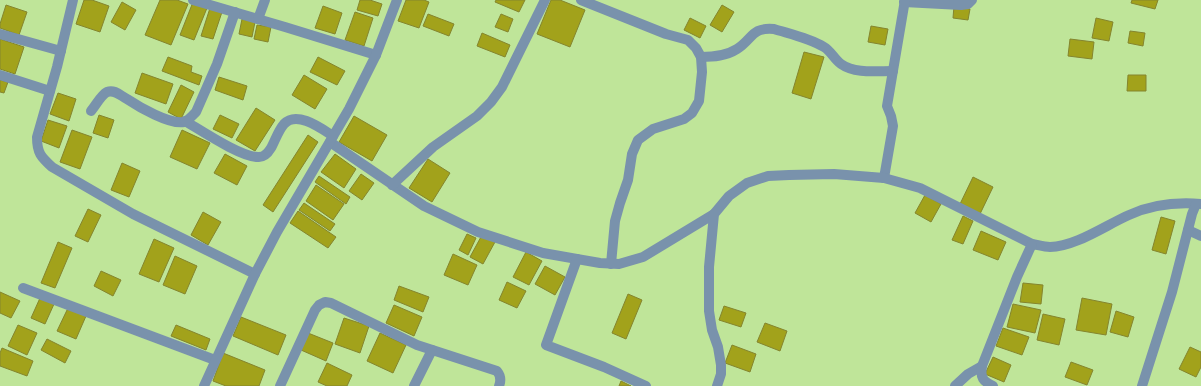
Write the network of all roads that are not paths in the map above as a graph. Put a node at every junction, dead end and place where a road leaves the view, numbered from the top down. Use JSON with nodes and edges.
{"nodes":[{"id":1,"x":73,"y":0,"type":"edge"},
{"id":2,"x":193,"y":0,"type":"edge"},
{"id":3,"x":265,"y":0,"type":"edge"},
{"id":4,"x":397,"y":0,"type":"edge"},
{"id":5,"x":545,"y":0,"type":"edge"},
{"id":6,"x":581,"y":0,"type":"edge"},
{"id":7,"x":972,"y":0,"type":"edge"},
{"id":8,"x":905,"y":1,"type":"edge"},
{"id":9,"x":235,"y":12,"type":"junction"},
{"id":10,"x":258,"y":19,"type":"junction"},
{"id":11,"x":0,"y":34,"type":"edge"},
{"id":12,"x":60,"y":51,"type":"junction"},
{"id":13,"x":376,"y":55,"type":"junction"},
{"id":14,"x":701,"y":57,"type":"junction"},
{"id":15,"x":893,"y":71,"type":"junction"},
{"id":16,"x":0,"y":75,"type":"edge"},
{"id":17,"x":50,"y":91,"type":"junction"},
{"id":18,"x":91,"y":111,"type":"dead end"},
{"id":19,"x":185,"y":122,"type":"junction"},
{"id":20,"x":332,"y":139,"type":"junction"},
{"id":21,"x":884,"y":178,"type":"junction"},
{"id":22,"x":392,"y":185,"type":"junction"},
{"id":23,"x":1199,"y":204,"type":"edge"},
{"id":24,"x":714,"y":214,"type":"junction"},
{"id":25,"x":1188,"y":230,"type":"junction"},
{"id":26,"x":1201,"y":236,"type":"edge"},
{"id":27,"x":1032,"y":244,"type":"junction"},
{"id":28,"x":577,"y":259,"type":"junction"},
{"id":29,"x":611,"y":264,"type":"junction"},
{"id":30,"x":255,"y":274,"type":"junction"},
{"id":31,"x":24,"y":288,"type":"dead end"},
{"id":32,"x":432,"y":350,"type":"junction"},
{"id":33,"x":215,"y":360,"type":"junction"},
{"id":34,"x":982,"y":366,"type":"junction"},
{"id":35,"x":204,"y":386,"type":"edge"},
{"id":36,"x":280,"y":386,"type":"edge"},
{"id":37,"x":414,"y":386,"type":"edge"},
{"id":38,"x":499,"y":386,"type":"edge"},
{"id":39,"x":646,"y":386,"type":"edge"},
{"id":40,"x":717,"y":386,"type":"edge"},
{"id":41,"x":955,"y":386,"type":"edge"},
{"id":42,"x":993,"y":386,"type":"edge"},
{"id":43,"x":1142,"y":386,"type":"edge"}],
"edges":[{"from":1,"to":12,"type":"street"},
{"from":2,"to":9,"type":"street"},
{"from":3,"to":10,"type":"street"},
{"from":4,"to":13,"type":"street"},
{"from":5,"to":22,"type":"street"},
{"from":6,"to":14,"type":"street"},
{"from":7,"to":8,"type":"street"},
{"from":8,"to":15,"type":"street"},
{"from":9,"to":10,"type":"street"},
{"from":9,"to":19,"type":"street"},
{"from":10,"to":13,"type":"street"},
{"from":11,"to":12,"type":"street"},
{"from":12,"to":17,"type":"street"},
{"from":13,"to":20,"type":"street"},
{"from":14,"to":15,"type":"street"},
{"from":14,"to":29,"type":"street"},
{"from":15,"to":21,"type":"street"},
{"from":16,"to":17,"type":"street"},
{"from":17,"to":30,"type":"street"},
{"from":18,"to":19,"type":"street"},
{"from":19,"to":20,"type":"street"},
{"from":20,"to":22,"type":"street"},
{"from":20,"to":30,"type":"street"},
{"from":21,"to":24,"type":"street"},
{"from":21,"to":27,"type":"street"},
{"from":22,"to":28,"type":"street"},
{"from":23,"to":25,"type":"street"},
{"from":23,"to":27,"type":"street"},
{"from":24,"to":29,"type":"street"},
{"from":24,"to":40,"type":"street"},
{"from":25,"to":26,"type":"street"},
{"from":25,"to":43,"type":"street"},
{"from":27,"to":34,"type":"street"},
{"from":28,"to":29,"type":"street"},
{"from":28,"to":39,"type":"street"},
{"from":30,"to":33,"type":"street"},
{"from":31,"to":33,"type":"street"},
{"from":32,"to":36,"type":"street"},
{"from":32,"to":37,"type":"street"},
{"from":32,"to":38,"type":"street"},
{"from":33,"to":35,"type":"street"},
{"from":34,"to":41,"type":"street"},
{"from":34,"to":42,"type":"street"}]}
